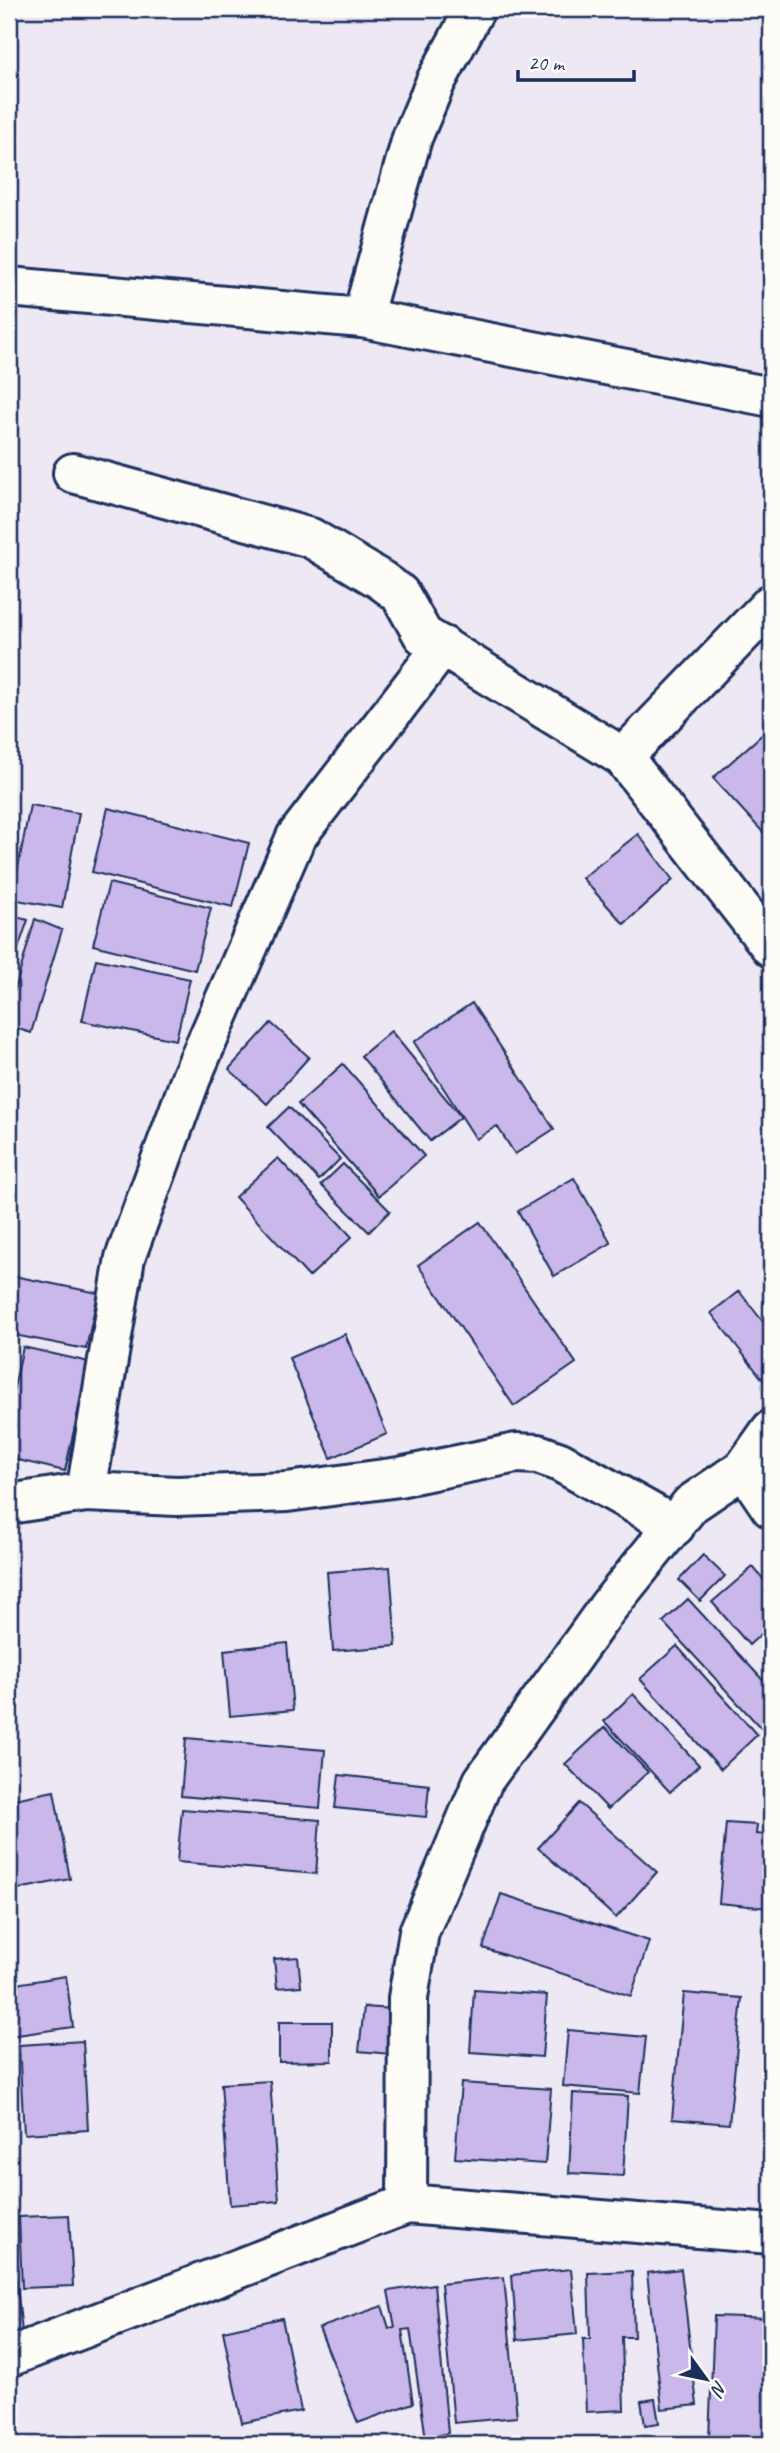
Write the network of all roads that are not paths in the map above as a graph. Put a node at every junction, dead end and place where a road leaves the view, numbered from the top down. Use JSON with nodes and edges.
{"nodes":[{"id":1,"x":475,"y":9,"type":"edge"},
{"id":2,"x":9,"y":287,"type":"edge"},
{"id":3,"x":362,"y":318,"type":"junction"},
{"id":4,"x":771,"y":397,"type":"edge"},
{"id":5,"x":73,"y":473,"type":"dead end"},
{"id":6,"x":771,"y":604,"type":"edge"},
{"id":7,"x":443,"y":646,"type":"junction"},
{"id":8,"x":623,"y":757,"type":"junction"},
{"id":9,"x":771,"y":947,"type":"edge"},
{"id":10,"x":771,"y":1430,"type":"edge"},
{"id":11,"x":744,"y":1468,"type":"junction"},
{"id":12,"x":86,"y":1492,"type":"junction"},
{"id":13,"x":9,"y":1504,"type":"edge"},
{"id":14,"x":771,"y":1508,"type":"edge"},
{"id":15,"x":675,"y":1525,"type":"junction"},
{"id":16,"x":407,"y":2204,"type":"junction"},
{"id":17,"x":771,"y":2234,"type":"edge"},
{"id":18,"x":9,"y":2357,"type":"edge"}],
"edges":[{"from":1,"to":3,"type":"street"},
{"from":2,"to":3,"type":"street"},
{"from":3,"to":4,"type":"street"},
{"from":5,"to":7,"type":"street"},
{"from":6,"to":8,"type":"street"},
{"from":7,"to":8,"type":"street"},
{"from":7,"to":12,"type":"street"},
{"from":8,"to":9,"type":"street"},
{"from":10,"to":11,"type":"street"},
{"from":11,"to":14,"type":"street"},
{"from":11,"to":15,"type":"street"},
{"from":12,"to":13,"type":"street"},
{"from":12,"to":15,"type":"street"},
{"from":15,"to":16,"type":"street"},
{"from":16,"to":17,"type":"street"},
{"from":16,"to":18,"type":"street"}]}
